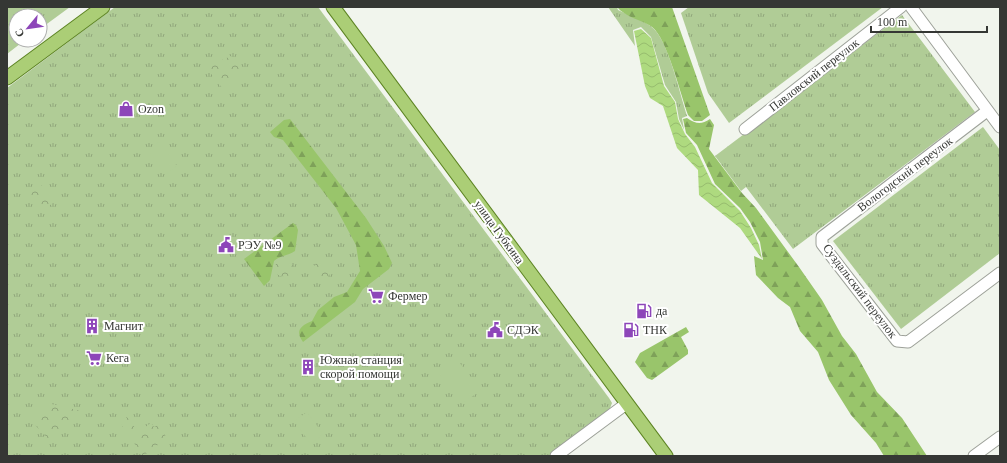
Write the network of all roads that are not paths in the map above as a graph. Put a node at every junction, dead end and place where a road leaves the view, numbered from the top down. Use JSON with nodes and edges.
{"nodes":[{"id":1,"x":103,"y":7,"type":"edge"},
{"id":2,"x":333,"y":7,"type":"edge"},
{"id":3,"x":901,"y":7,"type":"edge"},
{"id":4,"x":911,"y":7,"type":"edge"},
{"id":5,"x":7,"y":78,"type":"edge"},
{"id":6,"x":987,"y":111,"type":"junction"},
{"id":7,"x":1000,"y":127,"type":"edge"},
{"id":8,"x":745,"y":128,"type":"dead end"},
{"id":9,"x":822,"y":236,"type":"joint"},
{"id":10,"x":1000,"y":273,"type":"edge"},
{"id":11,"x":626,"y":404,"type":"junction"},
{"id":12,"x":1000,"y":437,"type":"edge"},
{"id":13,"x":556,"y":456,"type":"edge"},
{"id":14,"x":666,"y":456,"type":"edge"},
{"id":15,"x":974,"y":456,"type":"edge"}],
"edges":[{"from":1,"to":5,"type":"main road"},
{"from":2,"to":11,"type":"main road","name":"улица Губкина"},
{"from":3,"to":8,"type":"street","name":"Павловский переулок"},
{"from":4,"to":6,"type":"street"},
{"from":6,"to":7,"type":"street"},
{"from":6,"to":9,"type":"street","name":"Вологодский переулок"},
{"from":9,"to":10,"type":"street","name":"Суздальский переулок"},
{"from":11,"to":13,"type":"street"},
{"from":11,"to":14,"type":"main road","name":"улица Губкина"},
{"from":12,"to":15,"type":"street"}]}
